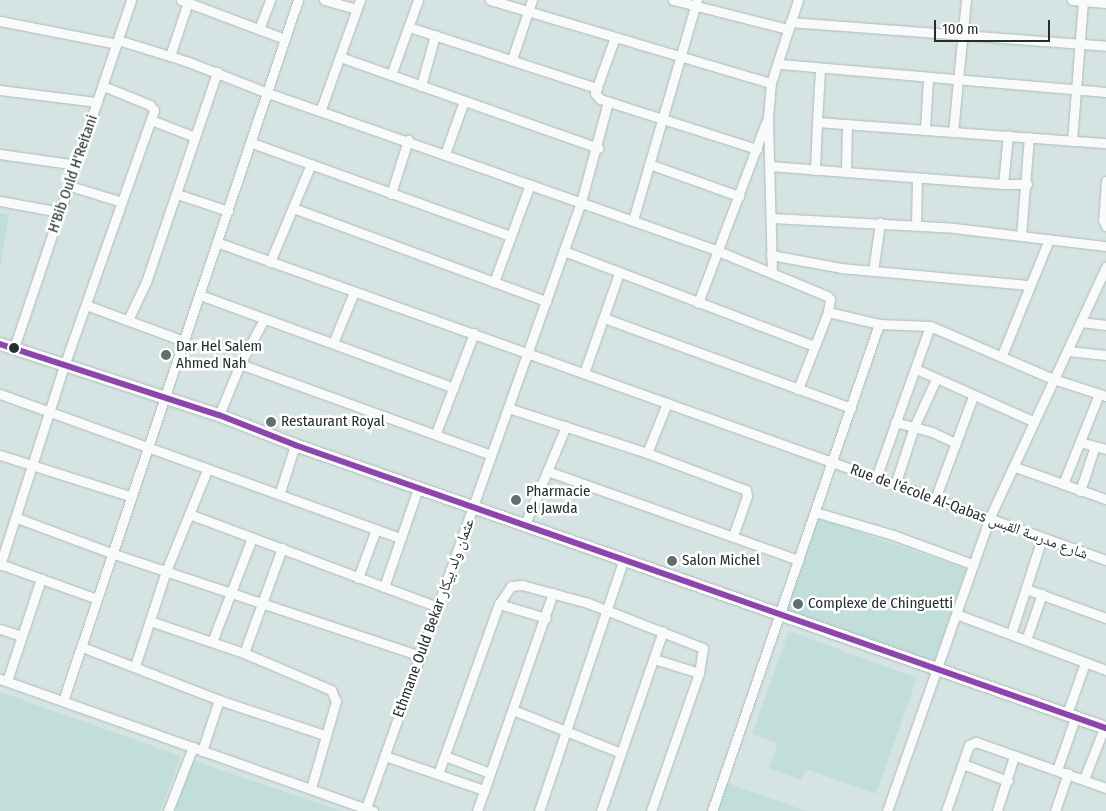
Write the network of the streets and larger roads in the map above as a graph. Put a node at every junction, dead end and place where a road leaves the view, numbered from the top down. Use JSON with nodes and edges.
{"nodes":[{"id":1,"x":131,"y":0,"type":"edge"},
{"id":2,"x":270,"y":0,"type":"edge"},
{"id":3,"x":298,"y":0,"type":"edge"},
{"id":4,"x":324,"y":0,"type":"edge"},
{"id":5,"x":360,"y":0,"type":"edge"},
{"id":6,"x":418,"y":0,"type":"edge"},
{"id":7,"x":490,"y":0,"type":"edge"},
{"id":8,"x":532,"y":0,"type":"edge"},
{"id":9,"x":673,"y":0,"type":"edge"},
{"id":10,"x":798,"y":0,"type":"edge"},
{"id":11,"x":966,"y":0,"type":"edge"},
{"id":12,"x":1072,"y":0,"type":"edge"},
{"id":13,"x":1083,"y":0,"type":"edge"},
{"id":14,"x":184,"y":1,"type":"edge"},
{"id":15,"x":696,"y":3,"type":"edge"},
{"id":16,"x":1106,"y":3,"type":"edge"},
{"id":17,"x":357,"y":9,"type":"junction"},
{"id":18,"x":529,"y":11,"type":"junction"},
{"id":19,"x":0,"y":21,"type":"edge"},
{"id":20,"x":789,"y":25,"type":"junction"},
{"id":21,"x":409,"y":27,"type":"junction"},
{"id":22,"x":259,"y":29,"type":"junction"},
{"id":23,"x":435,"y":35,"type":"junction"},
{"id":24,"x":964,"y":36,"type":"junction"},
{"id":25,"x":615,"y":37,"type":"junction"},
{"id":26,"x":285,"y":39,"type":"junction"},
{"id":27,"x":117,"y":42,"type":"junction"},
{"id":28,"x":1079,"y":44,"type":"junction"},
{"id":29,"x":1106,"y":46,"type":"edge"},
{"id":30,"x":170,"y":56,"type":"junction"},
{"id":31,"x":340,"y":57,"type":"junction"},
{"id":32,"x":512,"y":59,"type":"junction"},
{"id":33,"x":681,"y":59,"type":"junction"},
{"id":34,"x":780,"y":64,"type":"junction"},
{"id":35,"x":820,"y":70,"type":"junction"},
{"id":36,"x":217,"y":72,"type":"junction"},
{"id":37,"x":391,"y":75,"type":"junction"},
{"id":38,"x":928,"y":78,"type":"junction"},
{"id":39,"x":958,"y":80,"type":"junction"},
{"id":40,"x":771,"y":83,"type":"junction"},
{"id":41,"x":103,"y":86,"type":"junction"},
{"id":42,"x":421,"y":86,"type":"junction"},
{"id":43,"x":597,"y":88,"type":"junction"},
{"id":44,"x":0,"y":90,"type":"edge"},
{"id":45,"x":1076,"y":90,"type":"junction"},
{"id":46,"x":266,"y":92,"type":"junction"},
{"id":47,"x":1106,"y":92,"type":"edge"},
{"id":48,"x":464,"y":101,"type":"junction"},
{"id":49,"x":98,"y":102,"type":"junction"},
{"id":50,"x":608,"y":102,"type":"junction"},
{"id":51,"x":321,"y":109,"type":"junction"},
{"id":52,"x":663,"y":117,"type":"junction"},
{"id":53,"x":768,"y":117,"type":"junction"},
{"id":54,"x":151,"y":120,"type":"junction"},
{"id":55,"x":817,"y":122,"type":"junction"},
{"id":56,"x":847,"y":124,"type":"junction"},
{"id":57,"x":925,"y":130,"type":"junction"},
{"id":58,"x":953,"y":132,"type":"junction"},
{"id":59,"x":1008,"y":135,"type":"junction"},
{"id":60,"x":195,"y":137,"type":"junction"},
{"id":61,"x":1029,"y":137,"type":"junction"},
{"id":62,"x":408,"y":140,"type":"junction"},
{"id":63,"x":1072,"y":141,"type":"junction"},
{"id":64,"x":1106,"y":143,"type":"edge"},
{"id":65,"x":252,"y":144,"type":"junction"},
{"id":66,"x":598,"y":148,"type":"junction"},
{"id":67,"x":757,"y":149,"type":"junction"},
{"id":68,"x":0,"y":154,"type":"edge"},
{"id":69,"x":445,"y":154,"type":"junction"},
{"id":70,"x":312,"y":164,"type":"junction"},
{"id":71,"x":649,"y":164,"type":"junction"},
{"id":72,"x":77,"y":165,"type":"junction"},
{"id":73,"x":770,"y":166,"type":"junction"},
{"id":74,"x":815,"y":170,"type":"junction"},
{"id":75,"x":846,"y":172,"type":"junction"},
{"id":76,"x":917,"y":178,"type":"junction"},
{"id":77,"x":1106,"y":181,"type":"edge"},
{"id":78,"x":530,"y":184,"type":"junction"},
{"id":79,"x":1003,"y":184,"type":"junction"},
{"id":80,"x":1027,"y":184,"type":"junction"},
{"id":81,"x":70,"y":186,"type":"junction"},
{"id":82,"x":177,"y":194,"type":"junction"},
{"id":83,"x":390,"y":194,"type":"junction"},
{"id":84,"x":739,"y":196,"type":"junction"},
{"id":85,"x":0,"y":201,"type":"edge"},
{"id":86,"x":122,"y":202,"type":"junction"},
{"id":87,"x":581,"y":202,"type":"junction"},
{"id":88,"x":293,"y":208,"type":"junction"},
{"id":89,"x":228,"y":211,"type":"junction"},
{"id":90,"x":60,"y":212,"type":"junction"},
{"id":91,"x":772,"y":218,"type":"junction"},
{"id":92,"x":633,"y":220,"type":"junction"},
{"id":93,"x":880,"y":223,"type":"junction"},
{"id":94,"x":916,"y":225,"type":"junction"},
{"id":95,"x":1106,"y":226,"type":"edge"},
{"id":96,"x":511,"y":236,"type":"junction"},
{"id":97,"x":1021,"y":236,"type":"junction"},
{"id":98,"x":1049,"y":239,"type":"junction"},
{"id":99,"x":219,"y":243,"type":"junction"},
{"id":100,"x":1106,"y":246,"type":"edge"},
{"id":101,"x":718,"y":251,"type":"junction"},
{"id":102,"x":564,"y":252,"type":"junction"},
{"id":103,"x":771,"y":255,"type":"junction"},
{"id":104,"x":270,"y":262,"type":"junction"},
{"id":105,"x":1106,"y":267,"type":"edge"},
{"id":106,"x":873,"y":270,"type":"junction"},
{"id":107,"x":619,"y":273,"type":"junction"},
{"id":108,"x":772,"y":273,"type":"junction"},
{"id":109,"x":494,"y":282,"type":"junction"},
{"id":110,"x":1029,"y":285,"type":"junction"},
{"id":111,"x":354,"y":292,"type":"junction"},
{"id":112,"x":200,"y":296,"type":"junction"},
{"id":113,"x":546,"y":301,"type":"junction"},
{"id":114,"x":698,"y":303,"type":"junction"},
{"id":115,"x":86,"y":305,"type":"junction"},
{"id":116,"x":828,"y":312,"type":"junction"},
{"id":117,"x":604,"y":318,"type":"junction"},
{"id":118,"x":264,"y":319,"type":"junction"},
{"id":119,"x":128,"y":320,"type":"junction"},
{"id":120,"x":1081,"y":322,"type":"junction"},
{"id":121,"x":878,"y":324,"type":"junction"},
{"id":122,"x":1106,"y":325,"type":"edge"},
{"id":123,"x":930,"y":326,"type":"junction"},
{"id":124,"x":474,"y":333,"type":"junction"},
{"id":125,"x":184,"y":341,"type":"junction"},
{"id":126,"x":333,"y":343,"type":"junction"},
{"id":127,"x":0,"y":344,"type":"edge"},
{"id":128,"x":814,"y":346,"type":"junction"},
{"id":129,"x":14,"y":348,"type":"junction"},
{"id":130,"x":1068,"y":351,"type":"junction"},
{"id":131,"x":528,"y":353,"type":"junction"},
{"id":132,"x":1002,"y":355,"type":"junction"},
{"id":133,"x":1106,"y":355,"type":"edge"},
{"id":134,"x":240,"y":364,"type":"junction"},
{"id":135,"x":64,"y":366,"type":"junction"},
{"id":136,"x":916,"y":369,"type":"junction"},
{"id":137,"x":584,"y":373,"type":"junction"},
{"id":138,"x":936,"y":379,"type":"junction"},
{"id":139,"x":1053,"y":379,"type":"junction"},
{"id":140,"x":454,"y":388,"type":"junction"},
{"id":141,"x":798,"y":389,"type":"junction"},
{"id":142,"x":0,"y":394,"type":"edge"},
{"id":143,"x":1102,"y":395,"type":"edge"},
{"id":144,"x":973,"y":396,"type":"junction"},
{"id":145,"x":165,"y":397,"type":"junction"},
{"id":146,"x":667,"y":403,"type":"junction"},
{"id":147,"x":508,"y":408,"type":"junction"},
{"id":148,"x":851,"y":408,"type":"junction"},
{"id":149,"x":50,"y":411,"type":"junction"},
{"id":150,"x":219,"y":415,"type":"junction"},
{"id":151,"x":1033,"y":421,"type":"junction"},
{"id":152,"x":895,"y":422,"type":"junction"},
{"id":153,"x":566,"y":426,"type":"junction"},
{"id":154,"x":914,"y":427,"type":"junction"},
{"id":155,"x":436,"y":433,"type":"junction"},
{"id":156,"x":1080,"y":442,"type":"junction"},
{"id":157,"x":956,"y":443,"type":"junction"},
{"id":158,"x":295,"y":445,"type":"junction"},
{"id":159,"x":1096,"y":446,"type":"junction"},
{"id":160,"x":149,"y":447,"type":"junction"},
{"id":161,"x":1106,"y":450,"type":"edge"},
{"id":162,"x":646,"y":453,"type":"junction"},
{"id":163,"x":0,"y":455,"type":"edge"},
{"id":164,"x":492,"y":455,"type":"junction"},
{"id":165,"x":832,"y":463,"type":"junction"},
{"id":166,"x":33,"y":465,"type":"junction"},
{"id":167,"x":1015,"y":467,"type":"junction"},
{"id":168,"x":207,"y":470,"type":"junction"},
{"id":169,"x":547,"y":471,"type":"junction"},
{"id":170,"x":876,"y":478,"type":"junction"},
{"id":171,"x":1063,"y":484,"type":"junction"},
{"id":172,"x":895,"y":485,"type":"junction"},
{"id":173,"x":418,"y":488,"type":"junction"},
{"id":174,"x":1080,"y":491,"type":"junction"},
{"id":175,"x":280,"y":492,"type":"junction"},
{"id":176,"x":129,"y":496,"type":"junction"},
{"id":177,"x":935,"y":499,"type":"junction"},
{"id":178,"x":1106,"y":499,"type":"edge"},
{"id":179,"x":473,"y":506,"type":"junction"},
{"id":180,"x":815,"y":512,"type":"junction"},
{"id":181,"x":189,"y":514,"type":"junction"},
{"id":182,"x":17,"y":518,"type":"junction"},
{"id":183,"x":989,"y":519,"type":"junction"},
{"id":184,"x":525,"y":524,"type":"junction"},
{"id":185,"x":376,"y":529,"type":"junction"},
{"id":186,"x":733,"y":536,"type":"junction"},
{"id":187,"x":252,"y":538,"type":"junction"},
{"id":188,"x":401,"y":538,"type":"junction"},
{"id":189,"x":1042,"y":538,"type":"junction"},
{"id":190,"x":282,"y":548,"type":"junction"},
{"id":191,"x":114,"y":554,"type":"junction"},
{"id":192,"x":624,"y":558,"type":"junction"},
{"id":193,"x":799,"y":560,"type":"junction"},
{"id":194,"x":1106,"y":560,"type":"edge"},
{"id":195,"x":0,"y":564,"type":"edge"},
{"id":196,"x":972,"y":564,"type":"junction"},
{"id":197,"x":166,"y":571,"type":"junction"},
{"id":198,"x":358,"y":578,"type":"junction"},
{"id":199,"x":41,"y":579,"type":"junction"},
{"id":200,"x":384,"y":587,"type":"junction"},
{"id":201,"x":1026,"y":589,"type":"junction"},
{"id":202,"x":232,"y":593,"type":"junction"},
{"id":203,"x":553,"y":593,"type":"junction"},
{"id":204,"x":1042,"y":594,"type":"junction"},
{"id":205,"x":98,"y":599,"type":"junction"},
{"id":206,"x":261,"y":603,"type":"junction"},
{"id":207,"x":499,"y":604,"type":"junction"},
{"id":208,"x":438,"y":607,"type":"junction"},
{"id":209,"x":606,"y":611,"type":"junction"},
{"id":210,"x":956,"y":614,"type":"junction"},
{"id":211,"x":780,"y":615,"type":"junction"},
{"id":212,"x":546,"y":618,"type":"junction"},
{"id":213,"x":1106,"y":618,"type":"edge"},
{"id":214,"x":150,"y":621,"type":"junction"},
{"id":215,"x":0,"y":629,"type":"edge"},
{"id":216,"x":663,"y":631,"type":"junction"},
{"id":217,"x":1011,"y":634,"type":"junction"},
{"id":218,"x":21,"y":636,"type":"junction"},
{"id":219,"x":1026,"y":640,"type":"junction"},
{"id":220,"x":212,"y":642,"type":"junction"},
{"id":221,"x":82,"y":647,"type":"junction"},
{"id":222,"x":244,"y":653,"type":"junction"},
{"id":223,"x":420,"y":656,"type":"junction"},
{"id":224,"x":654,"y":659,"type":"junction"},
{"id":225,"x":1085,"y":663,"type":"junction"},
{"id":226,"x":135,"y":666,"type":"junction"},
{"id":227,"x":937,"y":670,"type":"junction"},
{"id":228,"x":1106,"y":670,"type":"edge"},
{"id":229,"x":699,"y":673,"type":"junction"},
{"id":230,"x":4,"y":680,"type":"edge"},
{"id":231,"x":63,"y":700,"type":"junction"},
{"id":232,"x":219,"y":700,"type":"junction"},
{"id":233,"x":513,"y":710,"type":"junction"},
{"id":234,"x":1071,"y":716,"type":"junction"},
{"id":235,"x":1105,"y":728,"type":"edge"},
{"id":236,"x":564,"y":732,"type":"junction"},
{"id":237,"x":324,"y":735,"type":"junction"},
{"id":238,"x":193,"y":747,"type":"junction"},
{"id":239,"x":202,"y":750,"type":"junction"},
{"id":240,"x":621,"y":753,"type":"junction"},
{"id":241,"x":385,"y":756,"type":"junction"},
{"id":242,"x":445,"y":756,"type":"junction"},
{"id":243,"x":1014,"y":756,"type":"junction"},
{"id":244,"x":963,"y":764,"type":"junction"},
{"id":245,"x":1057,"y":770,"type":"junction"},
{"id":246,"x":490,"y":773,"type":"junction"},
{"id":247,"x":1068,"y":773,"type":"junction"},
{"id":248,"x":438,"y":774,"type":"junction"},
{"id":249,"x":1084,"y":779,"type":"junction"},
{"id":250,"x":1008,"y":780,"type":"junction"},
{"id":251,"x":311,"y":788,"type":"junction"},
{"id":252,"x":1106,"y":788,"type":"edge"},
{"id":253,"x":484,"y":790,"type":"junction"},
{"id":254,"x":369,"y":810,"type":"edge"},
{"id":255,"x":168,"y":811,"type":"edge"},
{"id":256,"x":477,"y":811,"type":"edge"},
{"id":257,"x":539,"y":811,"type":"edge"},
{"id":258,"x":601,"y":811,"type":"edge"},
{"id":259,"x":651,"y":811,"type":"edge"},
{"id":260,"x":712,"y":811,"type":"edge"},
{"id":261,"x":887,"y":811,"type":"edge"},
{"id":262,"x":946,"y":811,"type":"edge"},
{"id":263,"x":997,"y":811,"type":"edge"},
{"id":264,"x":1055,"y":811,"type":"edge"}],
"edges":[{"from":1,"to":27,"type":"street","name":"H'Bib Ould H'Reitani"},
{"from":2,"to":22,"type":"street"},
{"from":3,"to":26,"type":"street"},
{"from":4,"to":17,"type":"street"},
{"from":5,"to":17,"type":"street"},
{"from":6,"to":21,"type":"street"},
{"from":7,"to":18,"type":"street"},
{"from":8,"to":18,"type":"street"},
{"from":9,"to":15,"type":"street"},
{"from":10,"to":20,"type":"street"},
{"from":11,"to":24,"type":"street"},
{"from":12,"to":13,"type":"street"},
{"from":13,"to":16,"type":"street"},
{"from":13,"to":28,"type":"street"},
{"from":14,"to":22,"type":"street"},
{"from":14,"to":30,"type":"street"},
{"from":15,"to":20,"type":"street"},
{"from":15,"to":33,"type":"street"},
{"from":17,"to":31,"type":"street"},
{"from":18,"to":25,"type":"street"},
{"from":18,"to":32,"type":"street"},
{"from":19,"to":27,"type":"street"},
{"from":20,"to":24,"type":"street"},
{"from":20,"to":34,"type":"street"},
{"from":21,"to":23,"type":"street"},
{"from":21,"to":37,"type":"street"},
{"from":22,"to":26,"type":"street"},
{"from":23,"to":32,"type":"street"},
{"from":23,"to":42,"type":"street"},
{"from":24,"to":28,"type":"street"},
{"from":24,"to":39,"type":"street"},
{"from":25,"to":33,"type":"street"},
{"from":25,"to":43,"type":"street"},
{"from":26,"to":46,"type":"street"},
{"from":27,"to":30,"type":"street"},
{"from":27,"to":41,"type":"street","name":"H'Bib Ould H'Reitani"},
{"from":28,"to":29,"type":"street"},
{"from":28,"to":45,"type":"street"},
{"from":30,"to":36,"type":"street"},
{"from":31,"to":37,"type":"street"},
{"from":31,"to":51,"type":"street"},
{"from":32,"to":43,"type":"street"},
{"from":33,"to":40,"type":"street"},
{"from":33,"to":52,"type":"street"},
{"from":34,"to":35,"type":"street"},
{"from":34,"to":40,"type":"street"},
{"from":35,"to":38,"type":"street"},
{"from":35,"to":55,"type":"street"},
{"from":36,"to":46,"type":"street"},
{"from":36,"to":60,"type":"street"},
{"from":37,"to":42,"type":"street"},
{"from":38,"to":39,"type":"street"},
{"from":38,"to":57,"type":"street"},
{"from":39,"to":45,"type":"street"},
{"from":39,"to":58,"type":"street"},
{"from":40,"to":53,"type":"street"},
{"from":41,"to":49,"type":"street","name":"H'Bib Ould H'Reitani"},
{"from":41,"to":54,"type":"street"},
{"from":42,"to":48,"type":"street"},
{"from":43,"to":50,"type":"street"},
{"from":44,"to":49,"type":"street"},
{"from":45,"to":47,"type":"street"},
{"from":45,"to":63,"type":"street"},
{"from":46,"to":51,"type":"street"},
{"from":46,"to":65,"type":"street"},
{"from":48,"to":66,"type":"street"},
{"from":48,"to":69,"type":"street"},
{"from":49,"to":72,"type":"street","name":"H'Bib Ould H'Reitani"},
{"from":50,"to":52,"type":"street"},
{"from":50,"to":66,"type":"street","name":"Ethmane Ould Bekar عثمان ولد بيكار"},
{"from":51,"to":62,"type":"street"},
{"from":52,"to":67,"type":"street"},
{"from":52,"to":71,"type":"street"},
{"from":53,"to":67,"type":"street"},
{"from":53,"to":73,"type":"street"},
{"from":54,"to":60,"type":"street"},
{"from":54,"to":86,"type":"street"},
{"from":55,"to":56,"type":"street"},
{"from":55,"to":74,"type":"street"},
{"from":56,"to":57,"type":"street"},
{"from":56,"to":75,"type":"street"},
{"from":57,"to":58,"type":"street"},
{"from":58,"to":59,"type":"street"},
{"from":59,"to":61,"type":"street"},
{"from":59,"to":79,"type":"street"},
{"from":60,"to":82,"type":"street"},
{"from":61,"to":63,"type":"street"},
{"from":61,"to":80,"type":"street"},
{"from":62,"to":69,"type":"street"},
{"from":62,"to":83,"type":"street"},
{"from":63,"to":64,"type":"street"},
{"from":65,"to":70,"type":"street"},
{"from":65,"to":89,"type":"street"},
{"from":66,"to":87,"type":"street","name":"Ethmane Ould Bekar عثمان ولد بيكار"},
{"from":67,"to":84,"type":"street"},
{"from":68,"to":72,"type":"street"},
{"from":69,"to":78,"type":"street"},
{"from":70,"to":83,"type":"street"},
{"from":70,"to":88,"type":"street"},
{"from":71,"to":84,"type":"street"},
{"from":71,"to":92,"type":"street"},
{"from":72,"to":81,"type":"street","name":"H'Bib Ould H'Reitani"},
{"from":73,"to":74,"type":"street"},
{"from":73,"to":91,"type":"street"},
{"from":74,"to":75,"type":"street"},
{"from":75,"to":76,"type":"street"},
{"from":76,"to":79,"type":"street"},
{"from":76,"to":94,"type":"street"},
{"from":77,"to":95,"type":"street"},
{"from":78,"to":87,"type":"street"},
{"from":78,"to":96,"type":"street"},
{"from":79,"to":80,"type":"street"},
{"from":80,"to":97,"type":"street"},
{"from":81,"to":86,"type":"street"},
{"from":81,"to":90,"type":"street","name":"H'Bib Ould H'Reitani"},
{"from":82,"to":89,"type":"street"},
{"from":82,"to":119,"type":"street"},
{"from":83,"to":96,"type":"street"},
{"from":84,"to":101,"type":"street"},
{"from":85,"to":90,"type":"street"},
{"from":86,"to":115,"type":"street"},
{"from":87,"to":92,"type":"street"},
{"from":87,"to":102,"type":"street","name":"Ethmane Ould Bekar عثمان ولد بيكار"},
{"from":88,"to":104,"type":"street"},
{"from":88,"to":109,"type":"street"},
{"from":89,"to":99,"type":"street"},
{"from":90,"to":129,"type":"street","name":"H'Bib Ould H'Reitani"},
{"from":91,"to":93,"type":"street"},
{"from":91,"to":103,"type":"street"},
{"from":92,"to":101,"type":"street"},
{"from":93,"to":94,"type":"street"},
{"from":93,"to":106,"type":"street"},
{"from":94,"to":97,"type":"street"},
{"from":96,"to":109,"type":"street"},
{"from":97,"to":98,"type":"street"},
{"from":98,"to":100,"type":"street"},
{"from":98,"to":110,"type":"street"},
{"from":99,"to":104,"type":"street","name":"Rue de l'école Al-Qabas شارع مدرسة القبس"},
{"from":99,"to":112,"type":"street"},
{"from":101,"to":108,"type":"street"},
{"from":101,"to":114,"type":"street"},
{"from":102,"to":107,"type":"street"},
{"from":102,"to":113,"type":"street","name":"Ethmane Ould Bekar عثمان ولد بيكار"},
{"from":103,"to":106,"type":"street"},
{"from":103,"to":108,"type":"street"},
{"from":104,"to":111,"type":"street","name":"Rue de l'école Al-Qabas شارع مدرسة القبس"},
{"from":105,"to":120,"type":"street"},
{"from":106,"to":110,"type":"street"},
{"from":107,"to":114,"type":"street"},
{"from":107,"to":117,"type":"street"},
{"from":108,"to":116,"type":"street"},
{"from":109,"to":113,"type":"street"},
{"from":110,"to":132,"type":"street"},
{"from":111,"to":124,"type":"street","name":"Rue de l'école Al-Qabas شارع مدرسة القبس"},
{"from":111,"to":126,"type":"street"},
{"from":112,"to":118,"type":"street"},
{"from":112,"to":125,"type":"street"},
{"from":113,"to":131,"type":"street","name":"Ethmane Ould Bekar عثمان ولد بيكار"},
{"from":114,"to":128,"type":"street"},
{"from":115,"to":119,"type":"street"},
{"from":115,"to":135,"type":"street"},
{"from":116,"to":121,"type":"street"},
{"from":116,"to":128,"type":"street"},
{"from":117,"to":137,"type":"street"},
{"from":117,"to":141,"type":"street"},
{"from":118,"to":126,"type":"street"},
{"from":118,"to":134,"type":"street"},
{"from":119,"to":125,"type":"street"},
{"from":120,"to":122,"type":"street"},
{"from":120,"to":130,"type":"street"},
{"from":121,"to":123,"type":"street"},
{"from":121,"to":148,"type":"street"},
{"from":123,"to":132,"type":"street"},
{"from":123,"to":136,"type":"street"},
{"from":124,"to":131,"type":"street","name":"Rue de l'école Al-Qabas شارع مدرسة القبس"},
{"from":124,"to":140,"type":"street"},
{"from":125,"to":145,"type":"street"},
{"from":126,"to":140,"type":"street"},
{"from":127,"to":129,"type":"street"},
{"from":128,"to":141,"type":"street"},
{"from":129,"to":135,"type":"street"},
{"from":130,"to":133,"type":"street"},
{"from":130,"to":139,"type":"street"},
{"from":131,"to":137,"type":"street","name":"Rue de l'école Al-Qabas شارع مدرسة القبس"},
{"from":131,"to":147,"type":"street","name":"Ethmane Ould Bekar عثمان ولد بيكار"},
{"from":132,"to":139,"type":"street"},
{"from":134,"to":150,"type":"street"},
{"from":134,"to":155,"type":"street"},
{"from":135,"to":145,"type":"street"},
{"from":135,"to":149,"type":"street"},
{"from":136,"to":138,"type":"street"},
{"from":136,"to":152,"type":"street"},
{"from":137,"to":146,"type":"street","name":"Rue de l'école Al-Qabas شارع مدرسة القبس"},
{"from":138,"to":144,"type":"street"},
{"from":138,"to":154,"type":"street"},
{"from":139,"to":143,"type":"street"},
{"from":139,"to":151,"type":"street"},
{"from":140,"to":155,"type":"street"},
{"from":141,"to":148,"type":"street"},
{"from":142,"to":149,"type":"street"},
{"from":143,"to":156,"type":"street"},
{"from":144,"to":151,"type":"street"},
{"from":144,"to":157,"type":"street"},
{"from":145,"to":150,"type":"street"},
{"from":145,"to":160,"type":"street"},
{"from":146,"to":162,"type":"street"},
{"from":146,"to":165,"type":"street","name":"Rue de l'école Al-Qabas شارع مدرسة القبس"},
{"from":147,"to":153,"type":"street"},
{"from":147,"to":164,"type":"street","name":"Ethmane Ould Bekar عثمان ولد بيكار"},
{"from":148,"to":165,"type":"street"},
{"from":149,"to":160,"type":"street"},
{"from":149,"to":166,"type":"street"},
{"from":150,"to":158,"type":"street"},
{"from":151,"to":167,"type":"street"},
{"from":152,"to":154,"type":"street"},
{"from":152,"to":170,"type":"street"},
{"from":153,"to":162,"type":"street"},
{"from":153,"to":169,"type":"street"},
{"from":154,"to":157,"type":"street"},
{"from":154,"to":172,"type":"street"},
{"from":155,"to":164,"type":"street"},
{"from":156,"to":159,"type":"street"},
{"from":156,"to":171,"type":"street"},
{"from":157,"to":177,"type":"street"},
{"from":158,"to":173,"type":"street"},
{"from":158,"to":175,"type":"street"},
{"from":159,"to":161,"type":"street"},
{"from":159,"to":174,"type":"street"},
{"from":160,"to":168,"type":"street"},
{"from":160,"to":176,"type":"street"},
{"from":162,"to":186,"type":"street"},
{"from":163,"to":166,"type":"street"},
{"from":164,"to":179,"type":"street","name":"Ethmane Ould Bekar عثمان ولد بيكار"},
{"from":165,"to":170,"type":"street","name":"Rue de l'école Al-Qabas شارع مدرسة القبس"},
{"from":165,"to":180,"type":"street"},
{"from":166,"to":176,"type":"street"},
{"from":166,"to":182,"type":"street"},
{"from":167,"to":171,"type":"street"},
{"from":167,"to":183,"type":"street"},
{"from":168,"to":175,"type":"street"},
{"from":168,"to":181,"type":"street"},
{"from":169,"to":184,"type":"street"},
{"from":169,"to":186,"type":"street"},
{"from":170,"to":172,"type":"street","name":"Rue de l'école Al-Qabas شارع مدرسة القبس"},
{"from":171,"to":174,"type":"street"},
{"from":172,"to":177,"type":"street","name":"Rue de l'école Al-Qabas شارع مدرسة القبس"},
{"from":173,"to":179,"type":"street"},
{"from":173,"to":188,"type":"street"},
{"from":174,"to":178,"type":"street"},
{"from":175,"to":185,"type":"street"},
{"from":176,"to":191,"type":"street"},
{"from":177,"to":183,"type":"street","name":"Rue de l'école Al-Qabas شارع مدرسة القبس"},
{"from":179,"to":184,"type":"street"},
{"from":179,"to":208,"type":"street","name":"Ethmane Ould Bekar عثمان ولد بيكار"},
{"from":180,"to":193,"type":"street"},
{"from":180,"to":196,"type":"street"},
{"from":181,"to":187,"type":"street"},
{"from":181,"to":197,"type":"street"},
{"from":182,"to":191,"type":"street"},
{"from":182,"to":195,"type":"street"},
{"from":183,"to":189,"type":"street","name":"Rue de l'école Al-Qabas شارع مدرسة القبس"},
{"from":183,"to":196,"type":"street"},
{"from":184,"to":192,"type":"street"},
{"from":185,"to":188,"type":"street"},
{"from":185,"to":198,"type":"street"},
{"from":186,"to":193,"type":"street"},
{"from":187,"to":190,"type":"street"},
{"from":187,"to":202,"type":"street"},
{"from":188,"to":200,"type":"street"},
{"from":189,"to":194,"type":"street","name":"Rue de l'école Al-Qabas شارع مدرسة القبس"},
{"from":189,"to":201,"type":"street"},
{"from":190,"to":198,"type":"street"},
{"from":190,"to":206,"type":"street"},
{"from":191,"to":197,"type":"street"},
{"from":191,"to":205,"type":"street"},
{"from":192,"to":209,"type":"street"},
{"from":192,"to":211,"type":"street"},
{"from":193,"to":211,"type":"street"},
{"from":195,"to":199,"type":"street"},
{"from":196,"to":210,"type":"street"},
{"from":197,"to":202,"type":"street"},
{"from":197,"to":214,"type":"street"},
{"from":198,"to":200,"type":"street"},
{"from":199,"to":205,"type":"street"},
{"from":199,"to":218,"type":"street"},
{"from":200,"to":208,"type":"street"},
{"from":201,"to":204,"type":"street"},
{"from":201,"to":217,"type":"street"},
{"from":202,"to":206,"type":"street"},
{"from":202,"to":220,"type":"street"},
{"from":203,"to":207,"type":"street"},
{"from":203,"to":209,"type":"street"},
{"from":203,"to":212,"type":"street"},
{"from":204,"to":213,"type":"street"},
{"from":204,"to":219,"type":"street"},
{"from":205,"to":221,"type":"street"},
{"from":206,"to":222,"type":"street"},
{"from":206,"to":223,"type":"street"},
{"from":207,"to":212,"type":"street"},
{"from":207,"to":242,"type":"street"},
{"from":208,"to":223,"type":"street","name":"Ethmane Ould Bekar عثمان ولد بيكار"},
{"from":209,"to":216,"type":"street"},
{"from":209,"to":236,"type":"street"},
{"from":210,"to":217,"type":"street"},
{"from":210,"to":227,"type":"street"},
{"from":211,"to":227,"type":"street"},
{"from":211,"to":260,"type":"street"},
{"from":212,"to":233,"type":"street"},
{"from":214,"to":220,"type":"street"},
{"from":214,"to":226,"type":"street"},
{"from":215,"to":218,"type":"street"},
{"from":216,"to":224,"type":"street"},
{"from":216,"to":229,"type":"street"},
{"from":217,"to":219,"type":"street"},
{"from":218,"to":230,"type":"street"},
{"from":219,"to":225,"type":"street"},
{"from":220,"to":222,"type":"street"},
{"from":221,"to":226,"type":"street"},
{"from":221,"to":231,"type":"street"},
{"from":222,"to":237,"type":"street"},
{"from":223,"to":241,"type":"street","name":"Ethmane Ould Bekar عثمان ولد بيكار"},
{"from":224,"to":229,"type":"street"},
{"from":224,"to":240,"type":"street"},
{"from":225,"to":228,"type":"street"},
{"from":225,"to":234,"type":"street"},
{"from":226,"to":232,"type":"street"},
{"from":227,"to":234,"type":"street"},
{"from":227,"to":261,"type":"street"},
{"from":229,"to":259,"type":"street"},
{"from":230,"to":231,"type":"street"},
{"from":231,"to":238,"type":"street"},
{"from":232,"to":237,"type":"street"},
{"from":232,"to":239,"type":"street"},
{"from":233,"to":236,"type":"street"},
{"from":233,"to":246,"type":"street"},
{"from":234,"to":235,"type":"street"},
{"from":234,"to":245,"type":"street"},
{"from":235,"to":249,"type":"street"},
{"from":236,"to":240,"type":"street"},
{"from":236,"to":257,"type":"street"},
{"from":237,"to":251,"type":"street"},
{"from":238,"to":239,"type":"street"},
{"from":238,"to":255,"type":"street"},
{"from":239,"to":251,"type":"street"},
{"from":240,"to":258,"type":"street"},
{"from":241,"to":248,"type":"street"},
{"from":241,"to":254,"type":"street","name":"Ethmane Ould Bekar عثمان ولد بيكار"},
{"from":242,"to":246,"type":"street"},
{"from":242,"to":248,"type":"street"},
{"from":243,"to":244,"type":"street"},
{"from":243,"to":245,"type":"street"},
{"from":243,"to":250,"type":"street"},
{"from":244,"to":250,"type":"street"},
{"from":244,"to":262,"type":"street"},
{"from":245,"to":247,"type":"street"},
{"from":246,"to":253,"type":"street"},
{"from":247,"to":249,"type":"street"},
{"from":247,"to":264,"type":"street"},
{"from":248,"to":253,"type":"street"},
{"from":249,"to":252,"type":"street"},
{"from":250,"to":263,"type":"street"},
{"from":251,"to":254,"type":"street"},
{"from":253,"to":256,"type":"street"}]}
